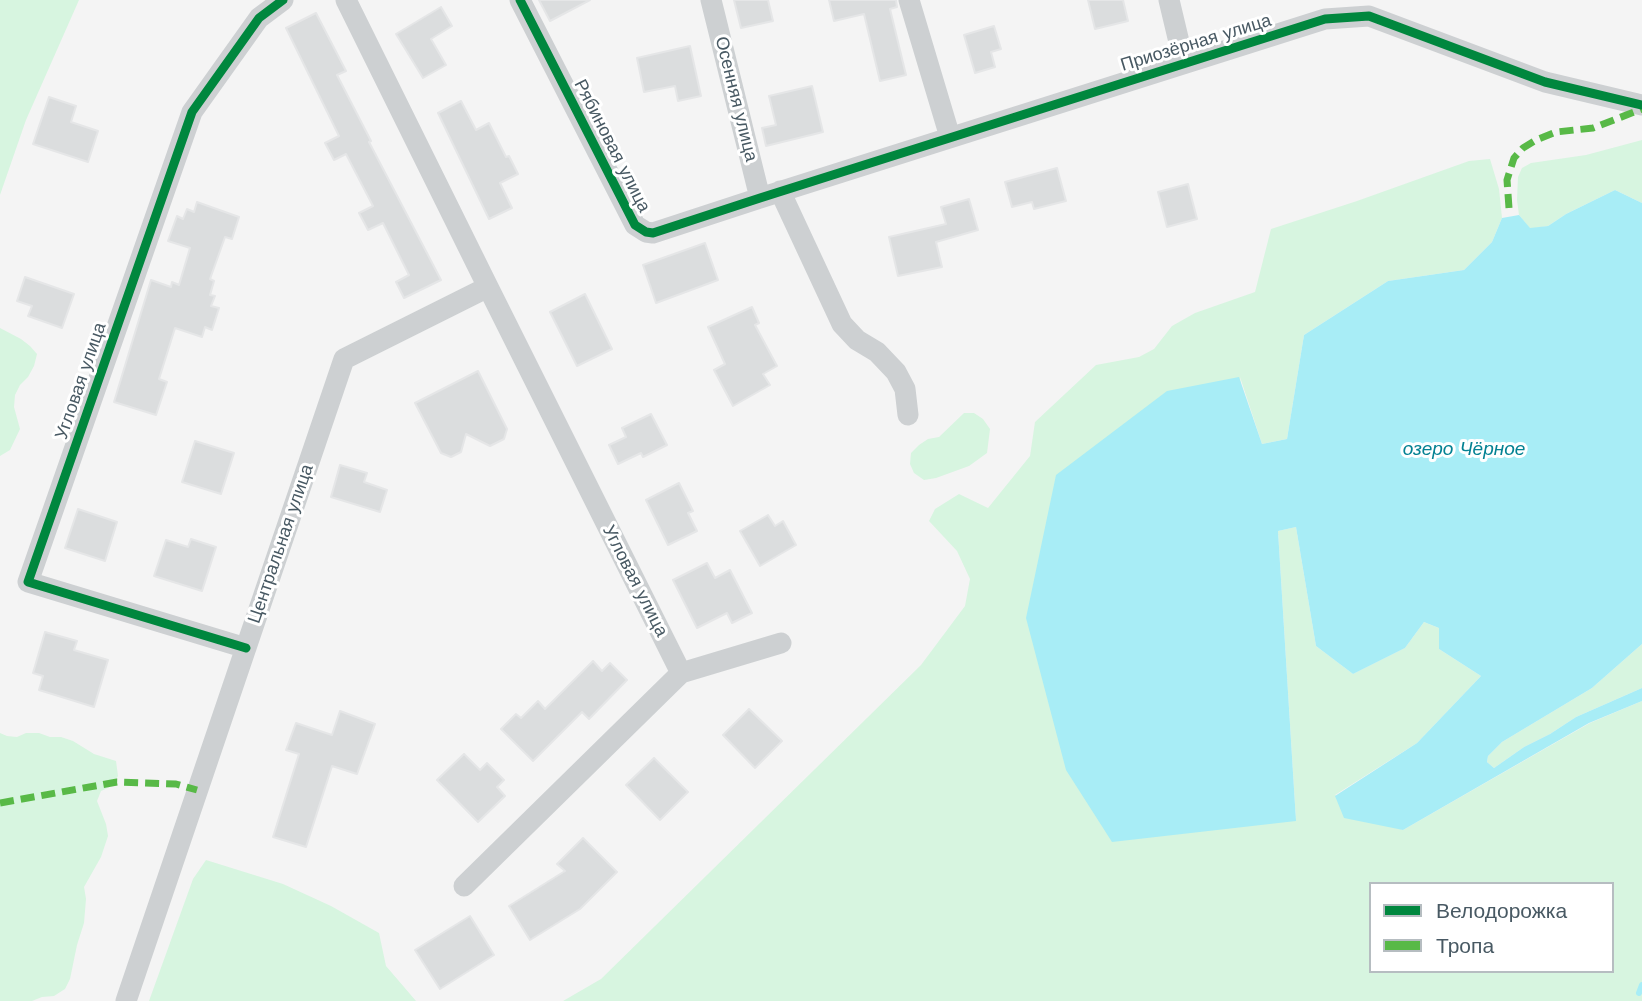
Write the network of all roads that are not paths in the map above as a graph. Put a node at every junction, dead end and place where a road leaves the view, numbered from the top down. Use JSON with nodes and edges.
{"nodes":[{"id":1,"x":283,"y":0,"type":"edge"},
{"id":2,"x":346,"y":0,"type":"edge"},
{"id":3,"x":520,"y":0,"type":"edge"},
{"id":4,"x":711,"y":0,"type":"edge"},
{"id":5,"x":909,"y":0,"type":"edge"},
{"id":6,"x":1169,"y":0,"type":"edge"},
{"id":7,"x":1367,"y":8,"type":"edge"},
{"id":8,"x":1184,"y":64,"type":"junction"},
{"id":9,"x":1642,"y":105,"type":"edge"},
{"id":10,"x":950,"y":137,"type":"junction"},
{"id":11,"x":770,"y":195,"type":"junction"},
{"id":12,"x":488,"y":287,"type":"junction"},
{"id":13,"x":908,"y":415,"type":"dead end"},
{"id":14,"x":781,"y":643,"type":"dead end"},
{"id":15,"x":246,"y":648,"type":"junction"},
{"id":16,"x":681,"y":674,"type":"junction"},
{"id":17,"x":464,"y":886,"type":"dead end"},
{"id":18,"x":126,"y":1001,"type":"edge"}],
"edges":[{"from":1,"to":15,"type":"street","name":"Угловая улица"},
{"from":2,"to":12,"type":"street","name":"Угловая улица"},
{"from":3,"to":11,"type":"street","name":"Рябиновая улица"},
{"from":4,"to":11,"type":"street","name":"Осенняя улица"},
{"from":5,"to":10,"type":"street"},
{"from":6,"to":8,"type":"street"},
{"from":7,"to":8,"type":"street","name":"Приозёрная улица"},
{"from":7,"to":9,"type":"street","name":"Приозёрная улица"},
{"from":8,"to":10,"type":"street","name":"Приозёрная улица"},
{"from":10,"to":11,"type":"street","name":"Приозёрная улица"},
{"from":11,"to":13,"type":"street","name":"Осенняя улица"},
{"from":12,"to":15,"type":"street","name":"Центральная улица"},
{"from":12,"to":16,"type":"street","name":"Угловая улица"},
{"from":14,"to":16,"type":"street"},
{"from":15,"to":18,"type":"street","name":"Центральная улица"},
{"from":16,"to":17,"type":"street"}]}
